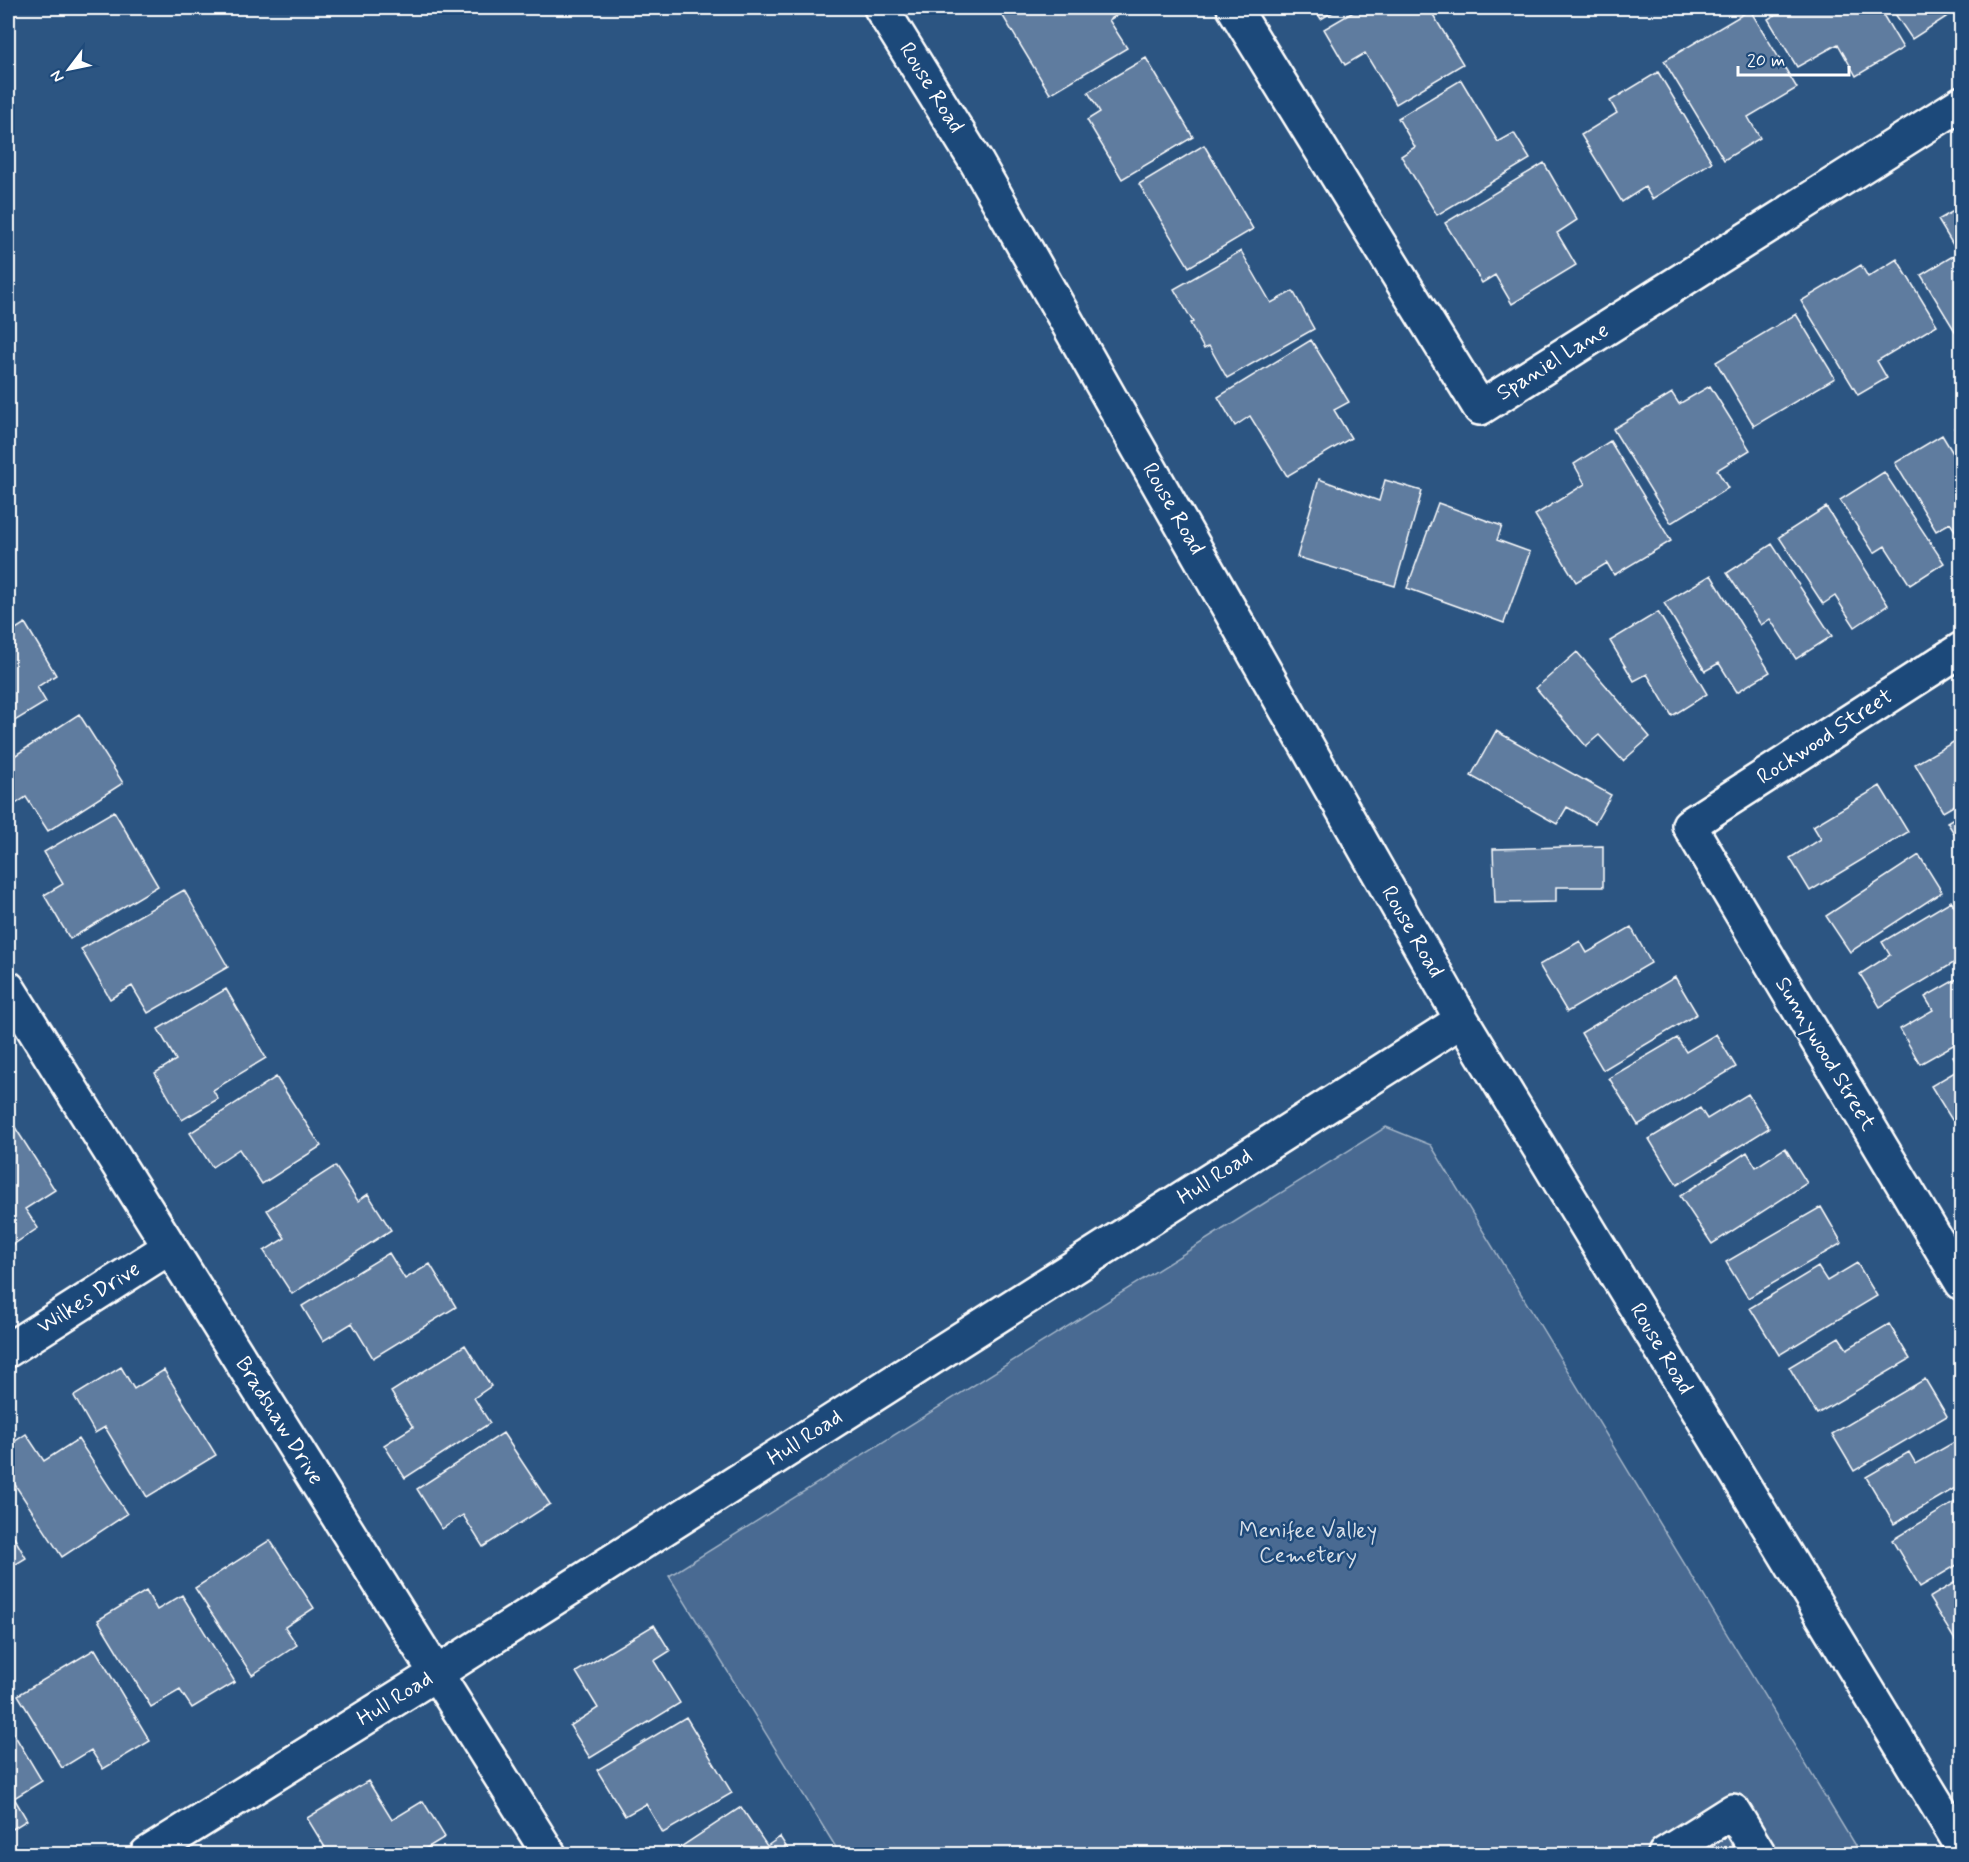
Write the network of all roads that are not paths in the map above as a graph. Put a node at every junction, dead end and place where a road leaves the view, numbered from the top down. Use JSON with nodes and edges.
{"nodes":[{"id":1,"x":881,"y":8,"type":"edge"},
{"id":2,"x":1234,"y":8,"type":"edge"},
{"id":3,"x":1962,"y":104,"type":"edge"},
{"id":4,"x":1962,"y":648,"type":"edge"},
{"id":5,"x":1689,"y":825,"type":"joint"},
{"id":6,"x":8,"y":988,"type":"edge"},
{"id":7,"x":1462,"y":1020,"type":"junction"},
{"id":8,"x":170,"y":1247,"type":"junction"},
{"id":9,"x":1962,"y":1282,"type":"edge"},
{"id":10,"x":8,"y":1350,"type":"edge"},
{"id":11,"x":437,"y":1673,"type":"junction"},
{"id":12,"x":1962,"y":1846,"type":"edge"},
{"id":13,"x":147,"y":1854,"type":"edge"},
{"id":14,"x":549,"y":1854,"type":"edge"},
{"id":15,"x":1665,"y":1854,"type":"edge"},
{"id":16,"x":1759,"y":1854,"type":"edge"}],
"edges":[{"from":1,"to":7,"type":"street","name":"Rouse Road"},
{"from":2,"to":3,"type":"street","name":"Spaniel Lane"},
{"from":4,"to":5,"type":"street","name":"Rockwood Street"},
{"from":5,"to":9,"type":"street","name":"Sunnywood Street"},
{"from":6,"to":8,"type":"street","name":"Bradshaw Drive"},
{"from":7,"to":11,"type":"street","name":"Hull Road"},
{"from":7,"to":12,"type":"street","name":"Rouse Road"},
{"from":8,"to":10,"type":"street","name":"Wilkes Drive"},
{"from":8,"to":11,"type":"street","name":"Bradshaw Drive"},
{"from":11,"to":13,"type":"street","name":"Hull Road"},
{"from":11,"to":14,"type":"street","name":"Bradshaw Drive"},
{"from":15,"to":16,"type":"street"}]}
